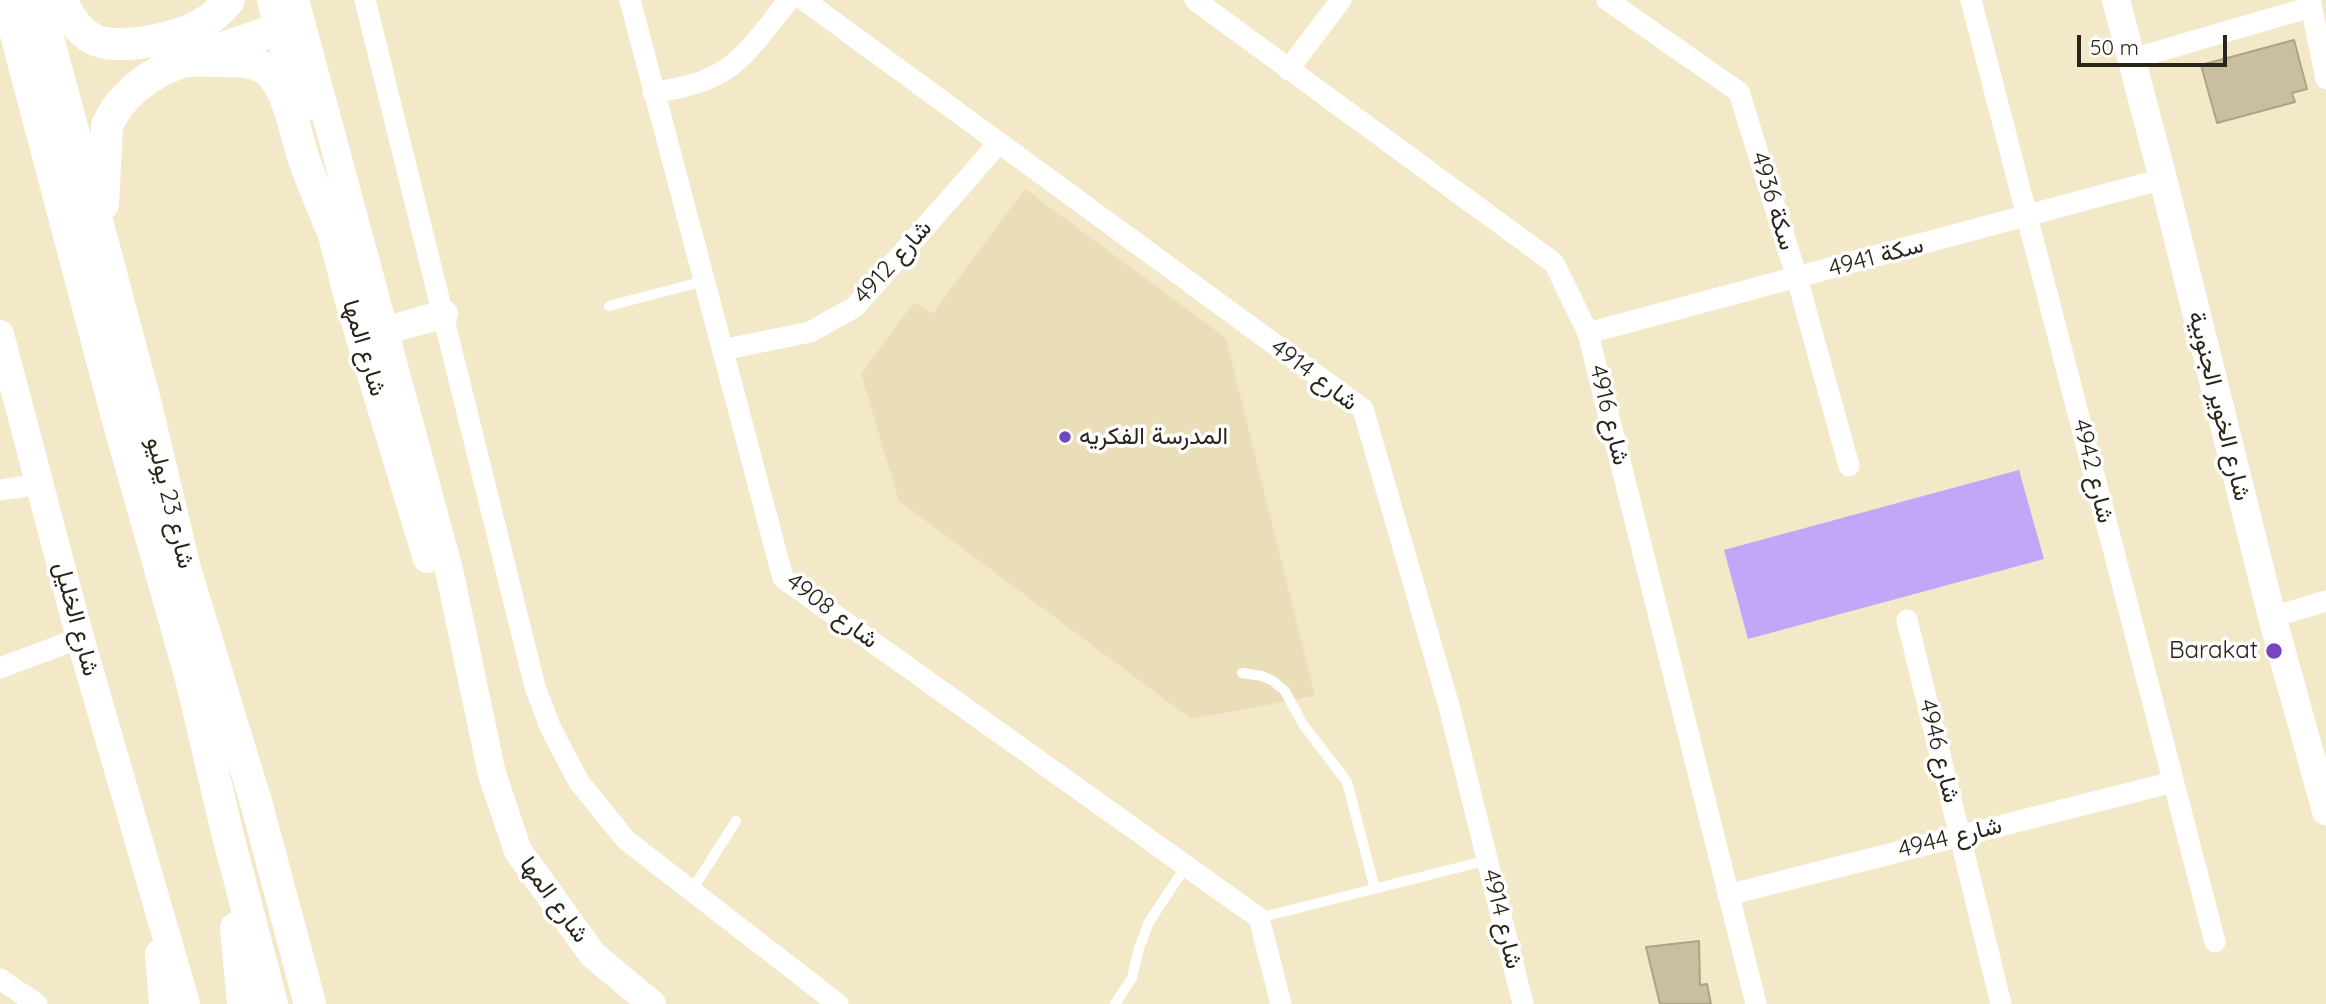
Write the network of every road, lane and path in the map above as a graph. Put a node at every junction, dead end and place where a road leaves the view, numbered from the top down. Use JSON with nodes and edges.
{"nodes":[{"id":1,"x":7,"y":0,"type":"edge"},
{"id":2,"x":38,"y":0,"type":"edge"},
{"id":3,"x":62,"y":0,"type":"edge"},
{"id":4,"x":229,"y":0,"type":"edge"},
{"id":5,"x":294,"y":0,"type":"edge"},
{"id":6,"x":365,"y":0,"type":"edge"},
{"id":7,"x":630,"y":0,"type":"edge"},
{"id":8,"x":789,"y":0,"type":"edge"},
{"id":9,"x":804,"y":0,"type":"edge"},
{"id":10,"x":1195,"y":0,"type":"edge"},
{"id":11,"x":1341,"y":0,"type":"edge"},
{"id":12,"x":1607,"y":0,"type":"edge"},
{"id":13,"x":1971,"y":0,"type":"edge"},
{"id":14,"x":2116,"y":0,"type":"edge"},
{"id":15,"x":2311,"y":4,"type":"edge"},
{"id":16,"x":275,"y":15,"type":"edge"},
{"id":17,"x":196,"y":28,"type":"junction"},
{"id":18,"x":2132,"y":59,"type":"junction"},
{"id":19,"x":184,"y":61,"type":"junction"},
{"id":20,"x":1288,"y":70,"type":"junction"},
{"id":21,"x":2326,"y":79,"type":"edge"},
{"id":22,"x":653,"y":92,"type":"junction"},
{"id":23,"x":329,"y":125,"type":"junction"},
{"id":24,"x":998,"y":144,"type":"junction"},
{"id":25,"x":2163,"y":179,"type":"junction"},
{"id":26,"x":2027,"y":216,"type":"junction"},
{"id":27,"x":330,"y":225,"type":"junction"},
{"id":28,"x":102,"y":237,"type":"junction"},
{"id":29,"x":1797,"y":278,"type":"junction"},
{"id":30,"x":704,"y":281,"type":"junction"},
{"id":31,"x":609,"y":306,"type":"dead end"},
{"id":32,"x":444,"y":314,"type":"junction"},
{"id":33,"x":384,"y":331,"type":"junction"},
{"id":34,"x":1588,"y":332,"type":"junction"},
{"id":35,"x":0,"y":334,"type":"edge"},
{"id":36,"x":722,"y":350,"type":"junction"},
{"id":37,"x":1849,"y":466,"type":"dead end"},
{"id":38,"x":40,"y":484,"type":"junction"},
{"id":39,"x":0,"y":490,"type":"edge"},
{"id":40,"x":2326,"y":601,"type":"edge"},
{"id":41,"x":2272,"y":617,"type":"junction"},
{"id":42,"x":1907,"y":620,"type":"dead end"},
{"id":43,"x":80,"y":638,"type":"junction"},
{"id":44,"x":0,"y":668,"type":"edge"},
{"id":45,"x":1242,"y":673,"type":"dead end"},
{"id":46,"x":473,"y":690,"type":"junction"},
{"id":47,"x":2173,"y":782,"type":"junction"},
{"id":48,"x":2326,"y":811,"type":"edge"},
{"id":49,"x":736,"y":821,"type":"dead end"},
{"id":50,"x":227,"y":832,"type":"junction"},
{"id":51,"x":1960,"y":835,"type":"junction"},
{"id":52,"x":1488,"y":860,"type":"junction"},
{"id":53,"x":1186,"y":866,"type":"junction"},
{"id":54,"x":1375,"y":889,"type":"junction"},
{"id":55,"x":692,"y":891,"type":"junction"},
{"id":56,"x":1728,"y":895,"type":"junction"},
{"id":57,"x":155,"y":903,"type":"junction"},
{"id":58,"x":1259,"y":918,"type":"junction"},
{"id":59,"x":2214,"y":942,"type":"dead end"},
{"id":60,"x":0,"y":979,"type":"edge"},
{"id":61,"x":309,"y":999,"type":"edge"},
{"id":62,"x":37,"y":1004,"type":"edge"},
{"id":63,"x":163,"y":1004,"type":"edge"},
{"id":64,"x":186,"y":1004,"type":"edge"},
{"id":65,"x":243,"y":1004,"type":"edge"},
{"id":66,"x":272,"y":1004,"type":"edge"},
{"id":67,"x":652,"y":1004,"type":"edge"},
{"id":68,"x":838,"y":1004,"type":"edge"},
{"id":69,"x":1115,"y":1004,"type":"edge"},
{"id":70,"x":1282,"y":1004,"type":"edge"},
{"id":71,"x":1523,"y":1004,"type":"edge"},
{"id":72,"x":1756,"y":1004,"type":"edge"},
{"id":73,"x":2001,"y":1004,"type":"edge"}],
"edges":[{"from":1,"to":50,"type":"main road","name":"شارع 23 يوليو"},
{"from":2,"to":28,"type":"main road","name":"شارع 23 يوليو"},
{"from":3,"to":17,"type":"main road"},
{"from":4,"to":17,"type":"main road"},
{"from":5,"to":16,"type":"street"},
{"from":5,"to":23,"type":"street","name":"شارع المها"},
{"from":6,"to":32,"type":"street"},
{"from":7,"to":22,"type":"street","name":"4908 شارع"},
{"from":8,"to":22,"type":"street"},
{"from":9,"to":24,"type":"street","name":"4914 شارع"},
{"from":10,"to":20,"type":"street","name":"4916 شارع"},
{"from":11,"to":20,"type":"street"},
{"from":12,"to":29,"type":"street","name":"سكة 4936"},
{"from":13,"to":26,"type":"street","name":"4942 شارع"},
{"from":14,"to":18,"type":"street","name":"شارع الخوير الجنوبية"},
{"from":15,"to":18,"type":"street"},
{"from":15,"to":21,"type":"street"},
{"from":16,"to":17,"type":"main road"},
{"from":16,"to":19,"type":"main road"},
{"from":16,"to":23,"type":"street"},
{"from":16,"to":27,"type":"street","name":"شارع المها"},
{"from":18,"to":25,"type":"street","name":"شارع الخوير الجنوبية"},
{"from":19,"to":27,"type":"main road"},
{"from":19,"to":28,"type":"main road"},
{"from":20,"to":34,"type":"street","name":"4916 شارع"},
{"from":22,"to":30,"type":"street","name":"4908 شارع"},
{"from":23,"to":33,"type":"street","name":"شارع المها"},
{"from":24,"to":36,"type":"street","name":"4912 شارع"},
{"from":24,"to":52,"type":"street","name":"4914 شارع"},
{"from":25,"to":26,"type":"street","name":"سكة 4941"},
{"from":25,"to":41,"type":"street","name":"شارع الخوير الجنوبية"},
{"from":26,"to":29,"type":"street","name":"سكة 4941"},
{"from":26,"to":47,"type":"street","name":"4942 شارع"},
{"from":27,"to":46,"type":"street","name":"شارع المها"},
{"from":28,"to":61,"type":"main road","name":"شارع 23 يوليو"},
{"from":29,"to":34,"type":"street","name":"سكة 4941"},
{"from":29,"to":37,"type":"street","name":"سكة 4936"},
{"from":30,"to":31,"type":"lane"},
{"from":30,"to":36,"type":"street","name":"4908 شارع"},
{"from":32,"to":33,"type":"street"},
{"from":32,"to":55,"type":"street"},
{"from":33,"to":46,"type":"street","name":"شارع المها"},
{"from":34,"to":56,"type":"street","name":"4916 شارع"},
{"from":35,"to":38,"type":"street","name":"شارع الخليل"},
{"from":36,"to":53,"type":"street","name":"4908 شارع"},
{"from":38,"to":39,"type":"street"},
{"from":38,"to":43,"type":"street","name":"شارع الخليل"},
{"from":40,"to":41,"type":"street"},
{"from":41,"to":48,"type":"street","name":"شارع الخوير الجنوبية"},
{"from":42,"to":51,"type":"street","name":"4946 شارع"},
{"from":43,"to":44,"type":"street"},
{"from":43,"to":57,"type":"street","name":"شارع الخليل"},
{"from":45,"to":54,"type":"lane"},
{"from":46,"to":67,"type":"street","name":"شارع المها"},
{"from":47,"to":51,"type":"street","name":"4944 شارع"},
{"from":47,"to":59,"type":"street","name":"4942 شارع"},
{"from":49,"to":55,"type":"lane"},
{"from":50,"to":65,"type":"main road"},
{"from":50,"to":66,"type":"main road","name":"شارع 23 يوليو"},
{"from":51,"to":56,"type":"street","name":"4944 شارع"},
{"from":51,"to":73,"type":"street","name":"4946 شارع"},
{"from":52,"to":54,"type":"lane"},
{"from":52,"to":71,"type":"street","name":"4914 شارع"},
{"from":53,"to":58,"type":"street","name":"4908 شارع"},
{"from":53,"to":69,"type":"lane"},
{"from":54,"to":58,"type":"lane"},
{"from":55,"to":68,"type":"street"},
{"from":56,"to":72,"type":"street","name":"4916 شارع"},
{"from":57,"to":63,"type":"street","name":"شارع الخليل"},
{"from":57,"to":64,"type":"street","name":"شارع الخليل"},
{"from":58,"to":70,"type":"street"},
{"from":60,"to":62,"type":"street"}]}
